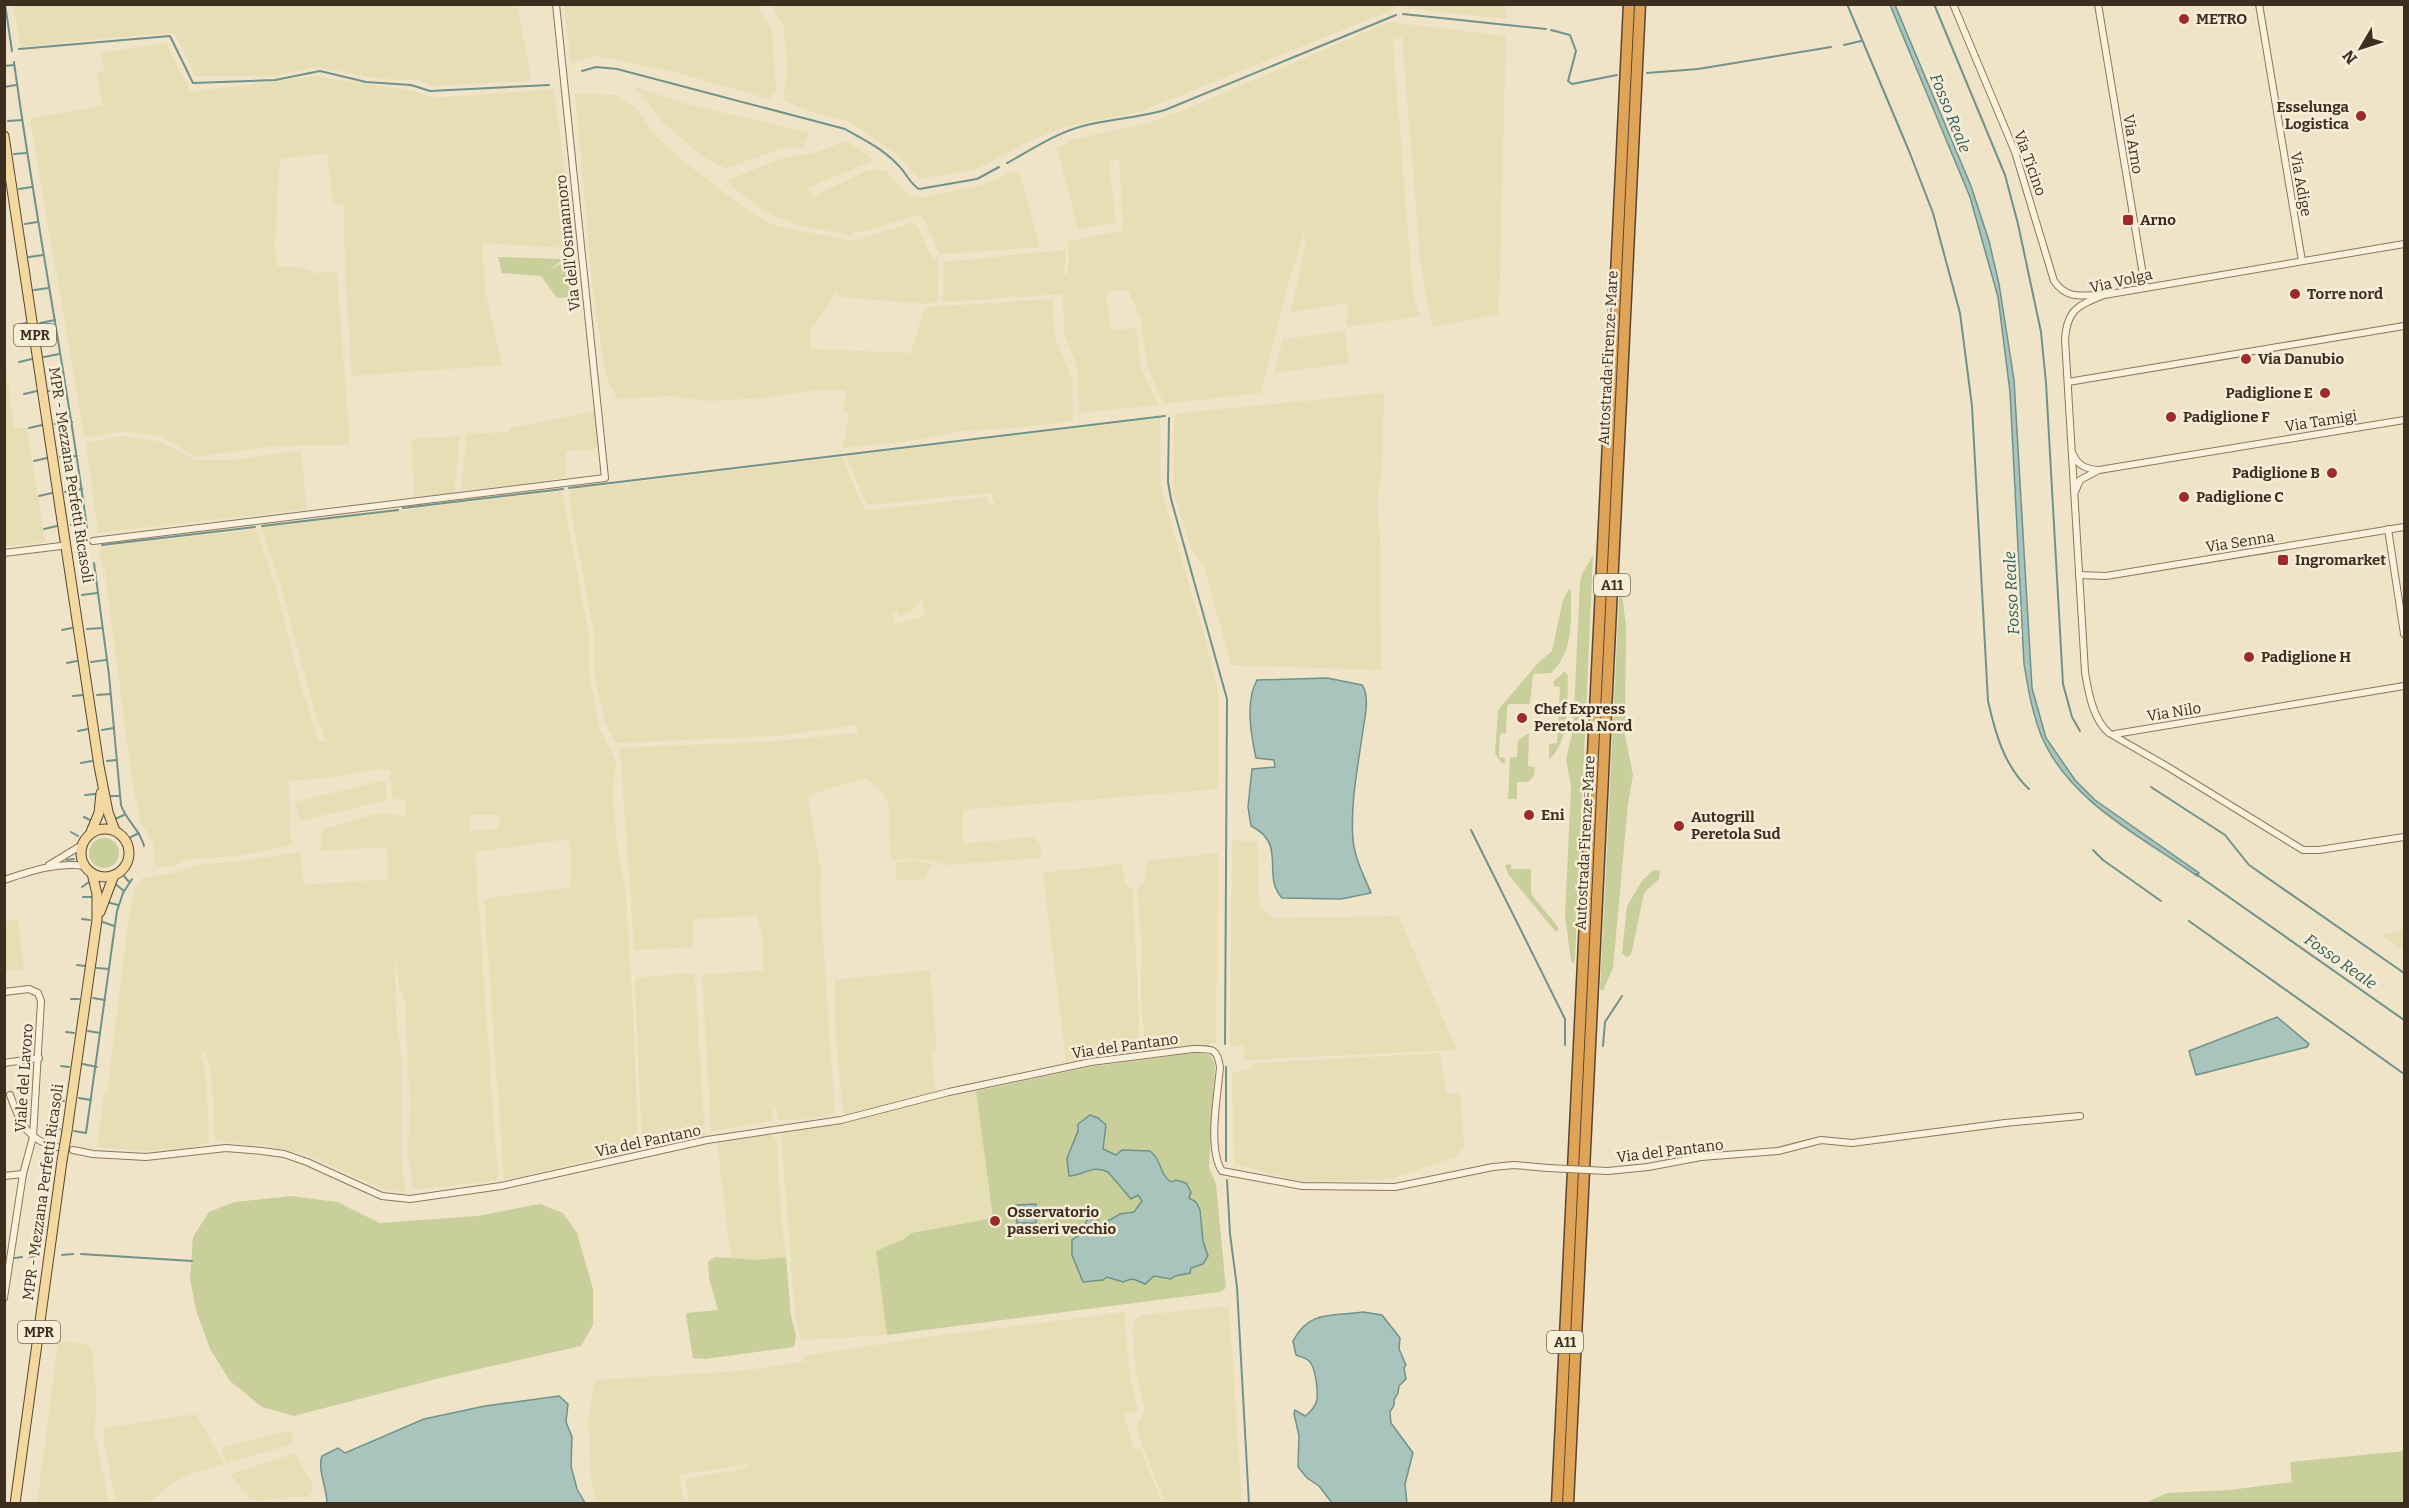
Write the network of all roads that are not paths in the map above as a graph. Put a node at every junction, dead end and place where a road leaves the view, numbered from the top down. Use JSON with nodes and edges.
{"nodes":[{"id":1,"x":556,"y":4,"type":"edge"},
{"id":2,"x":1627,"y":4,"type":"edge"},
{"id":3,"x":1640,"y":4,"type":"edge"},
{"id":4,"x":1645,"y":4,"type":"edge"},
{"id":5,"x":1953,"y":4,"type":"edge"},
{"id":6,"x":2098,"y":4,"type":"edge"},
{"id":7,"x":2259,"y":4,"type":"edge"},
{"id":8,"x":1631,"y":85,"type":"junction"},
{"id":9,"x":4,"y":136,"type":"edge"},
{"id":10,"x":2404,"y":244,"type":"edge"},
{"id":11,"x":2302,"y":261,"type":"junction"},
{"id":12,"x":2145,"y":287,"type":"junction"},
{"id":13,"x":2104,"y":295,"type":"junction"},
{"id":14,"x":2404,"y":326,"type":"edge"},
{"id":15,"x":2068,"y":382,"type":"junction"},
{"id":16,"x":2404,"y":420,"type":"edge"},
{"id":17,"x":2072,"y":447,"type":"junction"},
{"id":18,"x":2099,"y":470,"type":"junction"},
{"id":19,"x":2074,"y":495,"type":"junction"},
{"id":20,"x":2404,"y":527,"type":"edge"},
{"id":21,"x":2388,"y":529,"type":"junction"},
{"id":22,"x":93,"y":541,"type":"dead end"},
{"id":23,"x":61,"y":546,"type":"dead end"},
{"id":24,"x":4,"y":553,"type":"edge"},
{"id":25,"x":2079,"y":575,"type":"junction"},
{"id":26,"x":2404,"y":634,"type":"edge"},
{"id":27,"x":2404,"y":686,"type":"edge"},
{"id":28,"x":2114,"y":734,"type":"junction"},
{"id":29,"x":102,"y":782,"type":"junction"},
{"id":30,"x":115,"y":831,"type":"junction"},
{"id":31,"x":91,"y":832,"type":"junction"},
{"id":32,"x":2404,"y":837,"type":"edge"},
{"id":33,"x":82,"y":845,"type":"junction"},
{"id":34,"x":45,"y":867,"type":"junction"},
{"id":35,"x":88,"y":869,"type":"junction"},
{"id":36,"x":114,"y":875,"type":"junction"},
{"id":37,"x":4,"y":880,"type":"edge"},
{"id":38,"x":97,"y":920,"type":"junction"},
{"id":39,"x":4,"y":992,"type":"edge"},
{"id":40,"x":39,"y":1058,"type":"junction"},
{"id":41,"x":4,"y":1063,"type":"edge"},
{"id":42,"x":10,"y":1095,"type":"dead end"},
{"id":43,"x":2079,"y":1116,"type":"dead end"},
{"id":44,"x":33,"y":1137,"type":"junction"},
{"id":45,"x":57,"y":1147,"type":"dead end"},
{"id":46,"x":73,"y":1150,"type":"dead end"},
{"id":47,"x":24,"y":1174,"type":"junction"},
{"id":48,"x":4,"y":1176,"type":"edge"},
{"id":49,"x":12,"y":1244,"type":"junction"},
{"id":50,"x":4,"y":1245,"type":"edge"},
{"id":51,"x":6,"y":1274,"type":"edge"},
{"id":52,"x":4,"y":1298,"type":"edge"},
{"id":53,"x":15,"y":1503,"type":"edge"},
{"id":54,"x":1557,"y":1503,"type":"edge"},
{"id":55,"x":1568,"y":1503,"type":"edge"}],
"edges":[{"from":1,"to":22,"type":"street","name":"Via dell'Osmannoro"},
{"from":2,"to":8,"type":"highway","name":"Autostrada Firenze-Mare","number":"A11"},
{"from":3,"to":8,"type":"highway","name":"Autostrada Firenze-Mare","number":"A11"},
{"from":4,"to":8,"type":"highway"},
{"from":5,"to":13,"type":"street","name":"Via Ticino"},
{"from":6,"to":12,"type":"street","name":"Via Arno"},
{"from":7,"to":11,"type":"street","name":"Via Adige"},
{"from":8,"to":54,"type":"highway","name":"Autostrada Firenze-Mare","number":"A11"},
{"from":8,"to":55,"type":"highway","name":"Autostrada Firenze-Mare","number":"A11"},
{"from":9,"to":29,"type":"main road","name":"MPR - Mezzana Perfetti Ricasoli","number":"MPR"},
{"from":10,"to":11,"type":"street","name":"Via Volga"},
{"from":11,"to":12,"type":"street","name":"Via Volga"},
{"from":12,"to":13,"type":"street","name":"Via Volga"},
{"from":13,"to":15,"type":"street","name":"Via Volga"},
{"from":14,"to":15,"type":"street"},
{"from":15,"to":17,"type":"street","name":"Via Volga"},
{"from":16,"to":18,"type":"street","name":"Via Tamigi"},
{"from":17,"to":18,"type":"street"},
{"from":17,"to":19,"type":"street","name":"Via Volga"},
{"from":18,"to":19,"type":"street","name":"Via Tamigi"},
{"from":19,"to":25,"type":"street","name":"Via Volga"},
{"from":20,"to":21,"type":"street","name":"Via Senna"},
{"from":21,"to":25,"type":"street","name":"Via Senna"},
{"from":21,"to":26,"type":"street"},
{"from":23,"to":24,"type":"street"},
{"from":25,"to":28,"type":"street"},
{"from":27,"to":28,"type":"street","name":"Via Nilo"},
{"from":28,"to":32,"type":"street"},
{"from":29,"to":30,"type":"main road","name":"MPR - Mezzana Perfetti Ricasoli","number":"MPR"},
{"from":29,"to":31,"type":"main road","name":"MPR - Mezzana Perfetti Ricasoli","number":"MPR"},
{"from":30,"to":31,"type":"main road"},
{"from":30,"to":36,"type":"main road"},
{"from":31,"to":33,"type":"main road"},
{"from":33,"to":34,"type":"street"},
{"from":33,"to":35,"type":"main road"},
{"from":34,"to":35,"type":"street"},
{"from":34,"to":37,"type":"street"},
{"from":35,"to":36,"type":"main road"},
{"from":35,"to":38,"type":"main road","name":"MPR - Mezzana Perfetti Ricasoli","number":"MPR"},
{"from":36,"to":38,"type":"main road","name":"MPR - Mezzana Perfetti Ricasoli"},
{"from":38,"to":53,"type":"main road","name":"MPR - Mezzana Perfetti Ricasoli","number":"MPR","bridge":true},
{"from":39,"to":40,"type":"street","name":"Viale del Lavoro"},
{"from":40,"to":41,"type":"street"},
{"from":40,"to":44,"type":"street","name":"Viale del Lavoro"},
{"from":42,"to":44,"type":"street"},
{"from":43,"to":46,"type":"street","name":"Via del Pantano","bridge":true},
{"from":44,"to":45,"type":"street"},
{"from":44,"to":47,"type":"street","name":"Viale del Lavoro"},
{"from":47,"to":48,"type":"street"},
{"from":47,"to":49,"type":"street","name":"Viale del Lavoro"},
{"from":49,"to":50,"type":"street"},
{"from":49,"to":51,"type":"street","name":"Viale del Lavoro"},
{"from":51,"to":52,"type":"street","name":"Viale del Lavoro"}]}
